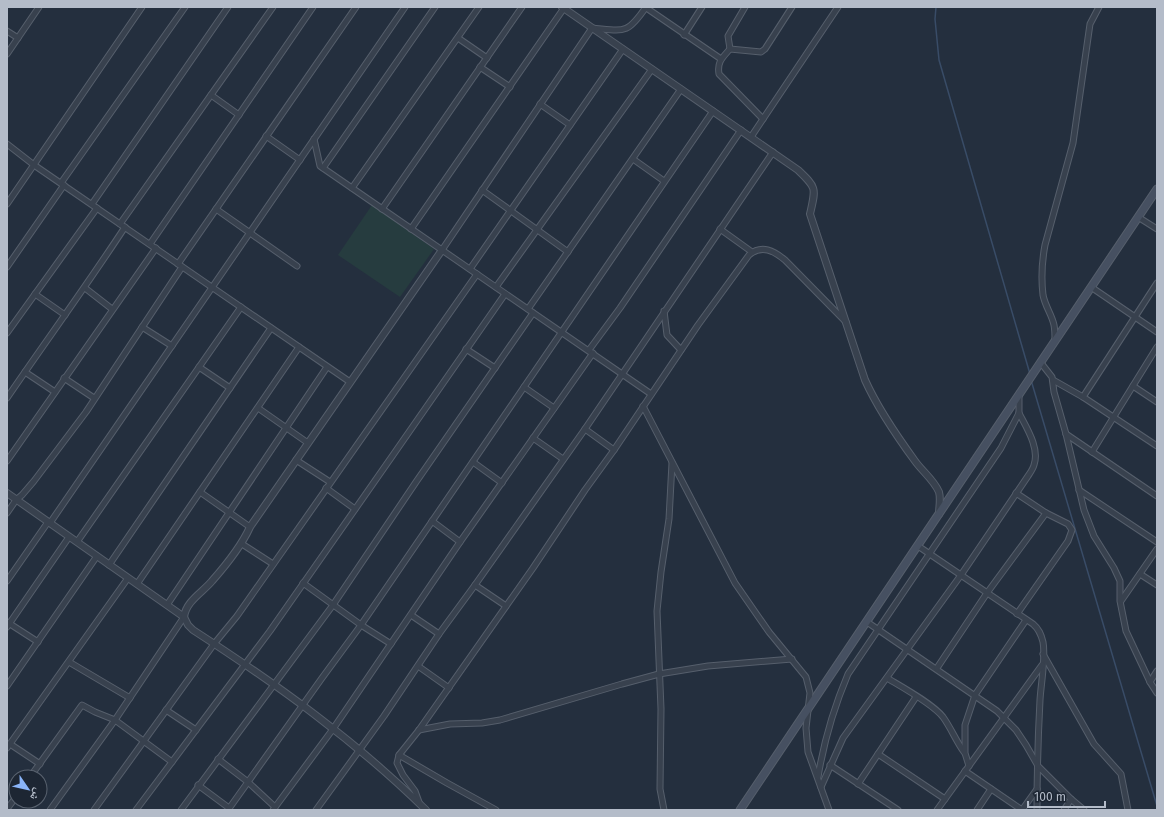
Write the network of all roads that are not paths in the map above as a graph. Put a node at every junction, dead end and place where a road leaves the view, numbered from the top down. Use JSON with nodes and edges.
{"nodes":[{"id":1,"x":39,"y":7,"type":"edge"},
{"id":2,"x":142,"y":7,"type":"edge"},
{"id":3,"x":185,"y":7,"type":"edge"},
{"id":4,"x":228,"y":7,"type":"edge"},
{"id":5,"x":273,"y":7,"type":"edge"},
{"id":6,"x":313,"y":7,"type":"edge"},
{"id":7,"x":356,"y":7,"type":"edge"},
{"id":8,"x":405,"y":7,"type":"edge"},
{"id":9,"x":480,"y":7,"type":"edge"},
{"id":10,"x":522,"y":7,"type":"edge"},
{"id":11,"x":645,"y":7,"type":"edge"},
{"id":12,"x":702,"y":7,"type":"edge"},
{"id":13,"x":745,"y":7,"type":"edge"},
{"id":14,"x":792,"y":7,"type":"edge"},
{"id":15,"x":838,"y":7,"type":"edge"},
{"id":16,"x":1099,"y":7,"type":"edge"},
{"id":17,"x":433,"y":8,"type":"edge"},
{"id":18,"x":563,"y":8,"type":"edge"},
{"id":19,"x":592,"y":28,"type":"junction"},
{"id":20,"x":7,"y":30,"type":"edge"},
{"id":21,"x":684,"y":34,"type":"junction"},
{"id":22,"x":18,"y":38,"type":"junction"},
{"id":23,"x":458,"y":38,"type":"junction"},
{"id":24,"x":623,"y":49,"type":"junction"},
{"id":25,"x":730,"y":49,"type":"junction"},
{"id":26,"x":7,"y":54,"type":"edge"},
{"id":27,"x":486,"y":58,"type":"junction"},
{"id":28,"x":721,"y":59,"type":"junction"},
{"id":29,"x":480,"y":67,"type":"junction"},
{"id":30,"x":652,"y":69,"type":"junction"},
{"id":31,"x":510,"y":87,"type":"junction"},
{"id":32,"x":681,"y":89,"type":"junction"},
{"id":33,"x":211,"y":94,"type":"junction"},
{"id":34,"x":540,"y":104,"type":"junction"},
{"id":35,"x":712,"y":111,"type":"junction"},
{"id":36,"x":239,"y":115,"type":"junction"},
{"id":37,"x":763,"y":119,"type":"junction"},
{"id":38,"x":570,"y":125,"type":"junction"},
{"id":39,"x":741,"y":130,"type":"junction"},
{"id":40,"x":266,"y":136,"type":"junction"},
{"id":41,"x":751,"y":137,"type":"junction"},
{"id":42,"x":314,"y":139,"type":"junction"},
{"id":43,"x":7,"y":144,"type":"edge"},
{"id":44,"x":773,"y":152,"type":"junction"},
{"id":45,"x":633,"y":158,"type":"junction"},
{"id":46,"x":300,"y":160,"type":"junction"},
{"id":47,"x":34,"y":165,"type":"junction"},
{"id":48,"x":323,"y":168,"type":"junction"},
{"id":49,"x":664,"y":181,"type":"junction"},
{"id":50,"x":63,"y":184,"type":"junction"},
{"id":51,"x":352,"y":188,"type":"junction"},
{"id":52,"x":1157,"y":189,"type":"edge"},
{"id":53,"x":482,"y":190,"type":"junction"},
{"id":54,"x":7,"y":204,"type":"edge"},
{"id":55,"x":94,"y":206,"type":"junction"},
{"id":56,"x":216,"y":209,"type":"junction"},
{"id":57,"x":382,"y":209,"type":"junction"},
{"id":58,"x":511,"y":211,"type":"junction"},
{"id":59,"x":1138,"y":218,"type":"junction"},
{"id":60,"x":123,"y":226,"type":"junction"},
{"id":61,"x":412,"y":229,"type":"junction"},
{"id":62,"x":537,"y":229,"type":"junction"},
{"id":63,"x":720,"y":229,"type":"junction"},
{"id":64,"x":1157,"y":229,"type":"edge"},
{"id":65,"x":249,"y":233,"type":"junction"},
{"id":66,"x":150,"y":244,"type":"junction"},
{"id":67,"x":156,"y":248,"type":"junction"},
{"id":68,"x":442,"y":250,"type":"junction"},
{"id":69,"x":568,"y":252,"type":"junction"},
{"id":70,"x":752,"y":252,"type":"junction"},
{"id":71,"x":180,"y":265,"type":"junction"},
{"id":72,"x":297,"y":266,"type":"dead end"},
{"id":73,"x":7,"y":267,"type":"edge"},
{"id":74,"x":470,"y":269,"type":"junction"},
{"id":75,"x":477,"y":274,"type":"junction"},
{"id":76,"x":1157,"y":283,"type":"edge"},
{"id":77,"x":496,"y":287,"type":"junction"},
{"id":78,"x":85,"y":288,"type":"junction"},
{"id":79,"x":212,"y":288,"type":"junction"},
{"id":80,"x":1091,"y":288,"type":"junction"},
{"id":81,"x":35,"y":294,"type":"junction"},
{"id":82,"x":505,"y":294,"type":"junction"},
{"id":83,"x":241,"y":307,"type":"junction"},
{"id":84,"x":112,"y":309,"type":"junction"},
{"id":85,"x":528,"y":309,"type":"junction"},
{"id":86,"x":664,"y":311,"type":"junction"},
{"id":87,"x":533,"y":314,"type":"junction"},
{"id":88,"x":65,"y":315,"type":"junction"},
{"id":89,"x":1135,"y":317,"type":"junction"},
{"id":90,"x":846,"y":322,"type":"junction"},
{"id":91,"x":142,"y":327,"type":"junction"},
{"id":92,"x":271,"y":328,"type":"junction"},
{"id":93,"x":562,"y":332,"type":"junction"},
{"id":94,"x":1157,"y":332,"type":"edge"},
{"id":95,"x":7,"y":333,"type":"edge"},
{"id":96,"x":1055,"y":342,"type":"junction"},
{"id":97,"x":172,"y":346,"type":"junction"},
{"id":98,"x":299,"y":347,"type":"junction"},
{"id":99,"x":1157,"y":347,"type":"edge"},
{"id":100,"x":466,"y":348,"type":"junction"},
{"id":101,"x":681,"y":350,"type":"junction"},
{"id":102,"x":591,"y":352,"type":"junction"},
{"id":103,"x":1041,"y":363,"type":"junction"},
{"id":104,"x":199,"y":367,"type":"junction"},
{"id":105,"x":326,"y":367,"type":"junction"},
{"id":106,"x":495,"y":368,"type":"junction"},
{"id":107,"x":25,"y":372,"type":"junction"},
{"id":108,"x":622,"y":373,"type":"junction"},
{"id":109,"x":64,"y":378,"type":"junction"},
{"id":110,"x":1052,"y":380,"type":"junction"},
{"id":111,"x":350,"y":382,"type":"junction"},
{"id":112,"x":1133,"y":386,"type":"junction"},
{"id":113,"x":524,"y":387,"type":"junction"},
{"id":114,"x":230,"y":388,"type":"junction"},
{"id":115,"x":55,"y":392,"type":"junction"},
{"id":116,"x":651,"y":394,"type":"junction"},
{"id":117,"x":1019,"y":396,"type":"junction"},
{"id":118,"x":1082,"y":396,"type":"junction"},
{"id":119,"x":7,"y":398,"type":"edge"},
{"id":120,"x":94,"y":398,"type":"junction"},
{"id":121,"x":1157,"y":402,"type":"edge"},
{"id":122,"x":643,"y":406,"type":"junction"},
{"id":123,"x":258,"y":408,"type":"junction"},
{"id":124,"x":554,"y":408,"type":"junction"},
{"id":125,"x":1019,"y":413,"type":"junction"},
{"id":126,"x":1113,"y":417,"type":"junction"},
{"id":127,"x":286,"y":427,"type":"junction"},
{"id":128,"x":585,"y":429,"type":"junction"},
{"id":129,"x":1066,"y":434,"type":"junction"},
{"id":130,"x":534,"y":438,"type":"junction"},
{"id":131,"x":308,"y":443,"type":"junction"},
{"id":132,"x":1157,"y":446,"type":"edge"},
{"id":133,"x":614,"y":450,"type":"junction"},
{"id":134,"x":1092,"y":452,"type":"junction"},
{"id":135,"x":563,"y":459,"type":"junction"},
{"id":136,"x":296,"y":460,"type":"junction"},
{"id":137,"x":7,"y":461,"type":"edge"},
{"id":138,"x":473,"y":462,"type":"junction"},
{"id":139,"x":672,"y":462,"type":"junction"},
{"id":140,"x":330,"y":482,"type":"junction"},
{"id":141,"x":502,"y":483,"type":"junction"},
{"id":142,"x":326,"y":488,"type":"junction"},
{"id":143,"x":1157,"y":488,"type":"edge"},
{"id":144,"x":1079,"y":490,"type":"junction"},
{"id":145,"x":200,"y":492,"type":"junction"},
{"id":146,"x":7,"y":493,"type":"edge"},
{"id":147,"x":1016,"y":494,"type":"junction"},
{"id":148,"x":1155,"y":495,"type":"edge"},
{"id":149,"x":16,"y":500,"type":"junction"},
{"id":150,"x":355,"y":509,"type":"junction"},
{"id":151,"x":7,"y":513,"type":"edge"},
{"id":152,"x":229,"y":513,"type":"junction"},
{"id":153,"x":1046,"y":513,"type":"junction"},
{"id":154,"x":939,"y":514,"type":"junction"},
{"id":155,"x":432,"y":521,"type":"junction"},
{"id":156,"x":49,"y":523,"type":"junction"},
{"id":157,"x":250,"y":527,"type":"junction"},
{"id":158,"x":69,"y":537,"type":"junction"},
{"id":159,"x":77,"y":542,"type":"junction"},
{"id":160,"x":460,"y":542,"type":"junction"},
{"id":161,"x":1157,"y":542,"type":"edge"},
{"id":162,"x":242,"y":544,"type":"junction"},
{"id":163,"x":918,"y":546,"type":"junction"},
{"id":164,"x":1157,"y":549,"type":"edge"},
{"id":165,"x":930,"y":554,"type":"junction"},
{"id":166,"x":97,"y":556,"type":"junction"},
{"id":167,"x":109,"y":564,"type":"junction"},
{"id":168,"x":273,"y":564,"type":"junction"},
{"id":169,"x":1140,"y":574,"type":"junction"},
{"id":170,"x":961,"y":575,"type":"junction"},
{"id":171,"x":128,"y":578,"type":"junction"},
{"id":172,"x":7,"y":580,"type":"edge"},
{"id":173,"x":303,"y":583,"type":"junction"},
{"id":174,"x":136,"y":584,"type":"junction"},
{"id":175,"x":475,"y":585,"type":"junction"},
{"id":176,"x":1157,"y":585,"type":"edge"},
{"id":177,"x":987,"y":593,"type":"junction"},
{"id":178,"x":1120,"y":601,"type":"junction"},
{"id":179,"x":166,"y":605,"type":"junction"},
{"id":180,"x":332,"y":605,"type":"junction"},
{"id":181,"x":506,"y":606,"type":"junction"},
{"id":182,"x":1017,"y":614,"type":"junction"},
{"id":183,"x":411,"y":615,"type":"junction"},
{"id":184,"x":184,"y":617,"type":"junction"},
{"id":185,"x":1026,"y":620,"type":"junction"},
{"id":186,"x":867,"y":622,"type":"junction"},
{"id":187,"x":8,"y":624,"type":"edge"},
{"id":188,"x":362,"y":625,"type":"junction"},
{"id":189,"x":878,"y":630,"type":"junction"},
{"id":190,"x":439,"y":634,"type":"junction"},
{"id":191,"x":38,"y":642,"type":"junction"},
{"id":192,"x":214,"y":644,"type":"junction"},
{"id":193,"x":391,"y":644,"type":"junction"},
{"id":194,"x":907,"y":650,"type":"junction"},
{"id":195,"x":1044,"y":654,"type":"junction"},
{"id":196,"x":792,"y":659,"type":"junction"},
{"id":197,"x":69,"y":662,"type":"junction"},
{"id":198,"x":245,"y":664,"type":"junction"},
{"id":199,"x":1042,"y":665,"type":"junction"},
{"id":200,"x":418,"y":666,"type":"junction"},
{"id":201,"x":937,"y":668,"type":"junction"},
{"id":202,"x":1157,"y":671,"type":"edge"},
{"id":203,"x":659,"y":674,"type":"junction"},
{"id":204,"x":886,"y":678,"type":"junction"},
{"id":205,"x":1150,"y":682,"type":"junction"},
{"id":206,"x":273,"y":684,"type":"junction"},
{"id":207,"x":7,"y":686,"type":"edge"},
{"id":208,"x":449,"y":688,"type":"junction"},
{"id":209,"x":1157,"y":693,"type":"edge"},
{"id":210,"x":975,"y":695,"type":"junction"},
{"id":211,"x":916,"y":697,"type":"junction"},
{"id":212,"x":130,"y":698,"type":"junction"},
{"id":213,"x":303,"y":705,"type":"junction"},
{"id":214,"x":166,"y":710,"type":"junction"},
{"id":215,"x":808,"y":710,"type":"junction"},
{"id":216,"x":1005,"y":718,"type":"junction"},
{"id":217,"x":115,"y":720,"type":"junction"},
{"id":218,"x":333,"y":729,"type":"junction"},
{"id":219,"x":196,"y":730,"type":"junction"},
{"id":220,"x":420,"y":730,"type":"junction"},
{"id":221,"x":143,"y":740,"type":"junction"},
{"id":222,"x":8,"y":746,"type":"edge"},
{"id":223,"x":359,"y":749,"type":"junction"},
{"id":224,"x":965,"y":753,"type":"junction"},
{"id":225,"x":878,"y":754,"type":"junction"},
{"id":226,"x":399,"y":755,"type":"junction"},
{"id":227,"x":218,"y":759,"type":"junction"},
{"id":228,"x":172,"y":762,"type":"junction"},
{"id":229,"x":40,"y":764,"type":"junction"},
{"id":230,"x":830,"y":765,"type":"junction"},
{"id":231,"x":969,"y":766,"type":"junction"},
{"id":232,"x":1038,"y":766,"type":"junction"},
{"id":233,"x":36,"y":769,"type":"edge"},
{"id":234,"x":965,"y":771,"type":"junction"},
{"id":235,"x":818,"y":779,"type":"junction"},
{"id":236,"x":248,"y":782,"type":"junction"},
{"id":237,"x":858,"y":784,"type":"junction"},
{"id":238,"x":198,"y":785,"type":"junction"},
{"id":239,"x":821,"y":787,"type":"junction"},
{"id":240,"x":1037,"y":788,"type":"junction"},
{"id":241,"x":991,"y":789,"type":"junction"},
{"id":242,"x":945,"y":799,"type":"junction"},
{"id":243,"x":1071,"y":799,"type":"junction"},
{"id":244,"x":419,"y":803,"type":"junction"},
{"id":245,"x":274,"y":808,"type":"edge"},
{"id":246,"x":229,"y":809,"type":"edge"},
{"id":247,"x":50,"y":810,"type":"edge"},
{"id":248,"x":94,"y":810,"type":"edge"},
{"id":249,"x":136,"y":810,"type":"edge"},
{"id":250,"x":181,"y":810,"type":"edge"},
{"id":251,"x":316,"y":810,"type":"edge"},
{"id":252,"x":426,"y":810,"type":"edge"},
{"id":253,"x":496,"y":810,"type":"edge"},
{"id":254,"x":664,"y":810,"type":"edge"},
{"id":255,"x":740,"y":810,"type":"edge"},
{"id":256,"x":829,"y":810,"type":"edge"},
{"id":257,"x":898,"y":810,"type":"edge"},
{"id":258,"x":937,"y":810,"type":"edge"},
{"id":259,"x":978,"y":810,"type":"edge"},
{"id":260,"x":1022,"y":810,"type":"edge"},
{"id":261,"x":1037,"y":810,"type":"edge"},
{"id":262,"x":1064,"y":810,"type":"edge"},
{"id":263,"x":1084,"y":810,"type":"edge"},
{"id":264,"x":1128,"y":810,"type":"edge"}],
"edges":[{"from":1,"to":22,"type":"street"},
{"from":2,"to":47,"type":"street"},
{"from":3,"to":50,"type":"street"},
{"from":4,"to":55,"type":"street"},
{"from":5,"to":33,"type":"street"},
{"from":6,"to":36,"type":"street"},
{"from":7,"to":40,"type":"street"},
{"from":8,"to":42,"type":"street"},
{"from":9,"to":23,"type":"street"},
{"from":10,"to":27,"type":"street"},
{"from":11,"to":19,"type":"street"},
{"from":11,"to":21,"type":"street"},
{"from":12,"to":21,"type":"street"},
{"from":13,"to":25,"type":"street"},
{"from":14,"to":25,"type":"street"},
{"from":15,"to":37,"type":"street"},
{"from":16,"to":96,"type":"street"},
{"from":17,"to":48,"type":"street"},
{"from":18,"to":19,"type":"street"},
{"from":18,"to":31,"type":"street"},
{"from":19,"to":24,"type":"street"},
{"from":19,"to":34,"type":"street"},
{"from":20,"to":22,"type":"street"},
{"from":21,"to":28,"type":"street"},
{"from":22,"to":26,"type":"street"},
{"from":23,"to":27,"type":"street"},
{"from":23,"to":51,"type":"street"},
{"from":24,"to":30,"type":"street"},
{"from":24,"to":38,"type":"street"},
{"from":25,"to":28,"type":"street"},
{"from":27,"to":29,"type":"street"},
{"from":28,"to":37,"type":"street"},
{"from":29,"to":31,"type":"street"},
{"from":29,"to":57,"type":"street"},
{"from":30,"to":32,"type":"street"},
{"from":30,"to":62,"type":"street"},
{"from":31,"to":61,"type":"street"},
{"from":32,"to":35,"type":"street"},
{"from":32,"to":45,"type":"street"},
{"from":33,"to":36,"type":"street"},
{"from":33,"to":60,"type":"street"},
{"from":34,"to":38,"type":"street"},
{"from":34,"to":53,"type":"street"},
{"from":35,"to":39,"type":"street"},
{"from":35,"to":49,"type":"street"},
{"from":36,"to":66,"type":"street"},
{"from":37,"to":41,"type":"street"},
{"from":38,"to":58,"type":"street"},
{"from":39,"to":41,"type":"street"},
{"from":39,"to":102,"type":"street"},
{"from":40,"to":46,"type":"street"},
{"from":40,"to":56,"type":"street"},
{"from":41,"to":44,"type":"street"},
{"from":42,"to":46,"type":"street"},
{"from":42,"to":48,"type":"street"},
{"from":43,"to":47,"type":"street"},
{"from":44,"to":63,"type":"street"},
{"from":44,"to":90,"type":"street"},
{"from":45,"to":49,"type":"street"},
{"from":45,"to":69,"type":"street"},
{"from":46,"to":65,"type":"street"},
{"from":47,"to":50,"type":"street"},
{"from":47,"to":54,"type":"street"},
{"from":48,"to":51,"type":"street"},
{"from":49,"to":93,"type":"street"},
{"from":50,"to":55,"type":"street"},
{"from":50,"to":73,"type":"street"},
{"from":51,"to":57,"type":"street"},
{"from":52,"to":59,"type":"main road"},
{"from":53,"to":58,"type":"street"},
{"from":53,"to":68,"type":"street"},
{"from":55,"to":60,"type":"street"},
{"from":55,"to":81,"type":"street"},
{"from":56,"to":65,"type":"street"},
{"from":56,"to":71,"type":"street"},
{"from":57,"to":61,"type":"street"},
{"from":58,"to":62,"type":"street"},
{"from":58,"to":74,"type":"street"},
{"from":59,"to":64,"type":"street"},
{"from":59,"to":80,"type":"main road"},
{"from":60,"to":66,"type":"street"},
{"from":60,"to":78,"type":"street"},
{"from":61,"to":68,"type":"street"},
{"from":62,"to":69,"type":"street"},
{"from":62,"to":77,"type":"street"},
{"from":63,"to":70,"type":"street"},
{"from":63,"to":86,"type":"street"},
{"from":65,"to":72,"type":"street"},
{"from":65,"to":79,"type":"street"},
{"from":66,"to":67,"type":"street"},
{"from":67,"to":71,"type":"street"},
{"from":67,"to":84,"type":"street"},
{"from":68,"to":74,"type":"street"},
{"from":68,"to":111,"type":"street"},
{"from":69,"to":85,"type":"street"},
{"from":70,"to":90,"type":"street"},
{"from":70,"to":101,"type":"street"},
{"from":71,"to":79,"type":"street"},
{"from":71,"to":91,"type":"street"},
{"from":74,"to":75,"type":"street"},
{"from":75,"to":77,"type":"street"},
{"from":75,"to":140,"type":"street"},
{"from":76,"to":89,"type":"street"},
{"from":77,"to":82,"type":"street"},
{"from":78,"to":84,"type":"street"},
{"from":78,"to":88,"type":"street"},
{"from":79,"to":83,"type":"street"},
{"from":79,"to":97,"type":"street"},
{"from":80,"to":89,"type":"street"},
{"from":80,"to":96,"type":"main road"},
{"from":81,"to":88,"type":"street"},
{"from":81,"to":95,"type":"street"},
{"from":82,"to":85,"type":"street"},
{"from":82,"to":100,"type":"street"},
{"from":83,"to":92,"type":"street"},
{"from":83,"to":104,"type":"street"},
{"from":84,"to":109,"type":"street"},
{"from":85,"to":87,"type":"street"},
{"from":86,"to":101,"type":"street"},
{"from":86,"to":108,"type":"street"},
{"from":87,"to":93,"type":"street"},
{"from":87,"to":106,"type":"street"},
{"from":88,"to":107,"type":"street"},
{"from":89,"to":94,"type":"street"},
{"from":89,"to":118,"type":"street"},
{"from":90,"to":154,"type":"street"},
{"from":91,"to":97,"type":"street"},
{"from":91,"to":120,"type":"street"},
{"from":92,"to":98,"type":"street"},
{"from":92,"to":114,"type":"street"},
{"from":93,"to":102,"type":"street"},
{"from":93,"to":113,"type":"street"},
{"from":96,"to":103,"type":"main road"},
{"from":97,"to":156,"type":"street"},
{"from":98,"to":105,"type":"street"},
{"from":98,"to":123,"type":"street"},
{"from":99,"to":112,"type":"street"},
{"from":100,"to":106,"type":"street"},
{"from":100,"to":150,"type":"street"},
{"from":101,"to":116,"type":"street"},
{"from":102,"to":108,"type":"street"},
{"from":102,"to":124,"type":"street"},
{"from":103,"to":110,"type":"street"},
{"from":103,"to":117,"type":"main road"},
{"from":104,"to":114,"type":"street"},
{"from":104,"to":159,"type":"street"},
{"from":105,"to":111,"type":"street"},
{"from":105,"to":127,"type":"street"},
{"from":106,"to":180,"type":"street"},
{"from":107,"to":115,"type":"street"},
{"from":107,"to":119,"type":"street"},
{"from":108,"to":116,"type":"street"},
{"from":108,"to":128,"type":"street"},
{"from":109,"to":115,"type":"street"},
{"from":109,"to":120,"type":"street"},
{"from":110,"to":118,"type":"street"},
{"from":110,"to":129,"type":"street"},
{"from":111,"to":131,"type":"street"},
{"from":112,"to":121,"type":"street"},
{"from":112,"to":126,"type":"street"},
{"from":113,"to":124,"type":"street"},
{"from":113,"to":138,"type":"street"},
{"from":114,"to":167,"type":"street"},
{"from":115,"to":137,"type":"street"},
{"from":116,"to":122,"type":"street"},
{"from":117,"to":125,"type":"street"},
{"from":117,"to":154,"type":"main road"},
{"from":118,"to":126,"type":"street"},
{"from":120,"to":149,"type":"street"},
{"from":122,"to":133,"type":"street"},
{"from":122,"to":139,"type":"street"},
{"from":123,"to":127,"type":"street"},
{"from":123,"to":145,"type":"street"},
{"from":124,"to":130,"type":"street"},
{"from":125,"to":147,"type":"street"},
{"from":125,"to":165,"type":"street"},
{"from":126,"to":132,"type":"street"},
{"from":126,"to":134,"type":"street"},
{"from":127,"to":131,"type":"street"},
{"from":127,"to":152,"type":"street"},
{"from":128,"to":133,"type":"street"},
{"from":128,"to":135,"type":"street"},
{"from":129,"to":134,"type":"street"},
{"from":129,"to":144,"type":"street"},
{"from":130,"to":135,"type":"street"},
{"from":130,"to":141,"type":"street"},
{"from":131,"to":136,"type":"street"},
{"from":133,"to":181,"type":"street"},
{"from":134,"to":148,"type":"street"},
{"from":135,"to":175,"type":"street"},
{"from":136,"to":140,"type":"street"},
{"from":136,"to":157,"type":"street"},
{"from":138,"to":141,"type":"street"},
{"from":138,"to":155,"type":"street"},
{"from":139,"to":196,"type":"street"},
{"from":139,"to":203,"type":"street"},
{"from":140,"to":142,"type":"street"},
{"from":141,"to":160,"type":"street"},
{"from":142,"to":150,"type":"street"},
{"from":142,"to":168,"type":"street"},
{"from":143,"to":148,"type":"street"},
{"from":144,"to":161,"type":"street"},
{"from":144,"to":178,"type":"street"},
{"from":145,"to":152,"type":"street"},
{"from":145,"to":174,"type":"street"},
{"from":146,"to":149,"type":"street"},
{"from":147,"to":153,"type":"street"},
{"from":147,"to":170,"type":"street"},
{"from":149,"to":151,"type":"street"},
{"from":149,"to":156,"type":"street"},
{"from":150,"to":173,"type":"street"},
{"from":152,"to":157,"type":"street"},
{"from":152,"to":179,"type":"street"},
{"from":153,"to":177,"type":"street"},
{"from":153,"to":182,"type":"street"},
{"from":154,"to":163,"type":"main road"},
{"from":155,"to":160,"type":"street"},
{"from":155,"to":188,"type":"street"},
{"from":156,"to":158,"type":"street"},
{"from":156,"to":172,"type":"street"},
{"from":157,"to":162,"type":"street"},
{"from":158,"to":159,"type":"street"},
{"from":158,"to":187,"type":"street"},
{"from":159,"to":166,"type":"street"},
{"from":160,"to":183,"type":"street"},
{"from":162,"to":168,"type":"street"},
{"from":162,"to":184,"type":"street"},
{"from":163,"to":165,"type":"street"},
{"from":163,"to":186,"type":"main road"},
{"from":164,"to":169,"type":"street"},
{"from":165,"to":170,"type":"street"},
{"from":165,"to":189,"type":"street"},
{"from":166,"to":167,"type":"street"},
{"from":166,"to":191,"type":"street"},
{"from":167,"to":171,"type":"street"},
{"from":168,"to":192,"type":"street"},
{"from":169,"to":176,"type":"street"},
{"from":169,"to":178,"type":"street"},
{"from":170,"to":177,"type":"street"},
{"from":170,"to":194,"type":"street"},
{"from":171,"to":174,"type":"street"},
{"from":171,"to":197,"type":"street"},
{"from":173,"to":180,"type":"street"},
{"from":173,"to":198,"type":"street"},
{"from":174,"to":179,"type":"street"},
{"from":175,"to":181,"type":"street"},
{"from":175,"to":190,"type":"street"},
{"from":177,"to":182,"type":"street"},
{"from":177,"to":201,"type":"street"},
{"from":178,"to":205,"type":"street"},
{"from":179,"to":184,"type":"street"},
{"from":180,"to":188,"type":"street"},
{"from":180,"to":206,"type":"street"},
{"from":181,"to":208,"type":"street"},
{"from":182,"to":185,"type":"street"},
{"from":183,"to":190,"type":"street"},
{"from":183,"to":193,"type":"street"},
{"from":184,"to":192,"type":"street"},
{"from":184,"to":212,"type":"street"},
{"from":185,"to":195,"type":"street"},
{"from":185,"to":210,"type":"street"},
{"from":186,"to":189,"type":"street"},
{"from":186,"to":215,"type":"main road"},
{"from":187,"to":191,"type":"street"},
{"from":188,"to":193,"type":"street"},
{"from":188,"to":213,"type":"street"},
{"from":189,"to":194,"type":"street"},
{"from":189,"to":235,"type":"street"},
{"from":190,"to":200,"type":"street"},
{"from":191,"to":207,"type":"street"},
{"from":192,"to":198,"type":"street"},
{"from":192,"to":214,"type":"street"},
{"from":193,"to":218,"type":"street"},
{"from":194,"to":201,"type":"street"},
{"from":194,"to":204,"type":"street"},
{"from":195,"to":199,"type":"street"},
{"from":195,"to":264,"type":"street"},
{"from":196,"to":203,"type":"street"},
{"from":196,"to":215,"type":"street"},
{"from":197,"to":212,"type":"street"},
{"from":197,"to":222,"type":"street"},
{"from":198,"to":206,"type":"street"},
{"from":198,"to":219,"type":"street"},
{"from":199,"to":216,"type":"street"},
{"from":199,"to":232,"type":"street"},
{"from":200,"to":208,"type":"street"},
{"from":200,"to":223,"type":"street"},
{"from":201,"to":210,"type":"street"},
{"from":202,"to":205,"type":"street"},
{"from":203,"to":220,"type":"street"},
{"from":203,"to":254,"type":"street"},
{"from":204,"to":211,"type":"street"},
{"from":204,"to":230,"type":"street"},
{"from":205,"to":209,"type":"street"},
{"from":206,"to":213,"type":"street"},
{"from":206,"to":227,"type":"street"},
{"from":208,"to":220,"type":"street"},
{"from":210,"to":216,"type":"street"},
{"from":210,"to":224,"type":"street"},
{"from":211,"to":224,"type":"street"},
{"from":211,"to":225,"type":"street"},
{"from":212,"to":217,"type":"street"},
{"from":213,"to":218,"type":"street"},
{"from":213,"to":236,"type":"street"},
{"from":214,"to":219,"type":"street"},
{"from":214,"to":221,"type":"street"},
{"from":215,"to":235,"type":"street"},
{"from":215,"to":255,"type":"main road"},
{"from":216,"to":231,"type":"street"},
{"from":216,"to":232,"type":"street"},
{"from":217,"to":221,"type":"street"},
{"from":217,"to":229,"type":"street"},
{"from":217,"to":247,"type":"street"},
{"from":218,"to":223,"type":"street"},
{"from":218,"to":245,"type":"street"},
{"from":219,"to":228,"type":"street"},
{"from":220,"to":226,"type":"street"},
{"from":221,"to":228,"type":"street"},
{"from":221,"to":248,"type":"street"},
{"from":222,"to":229,"type":"street"},
{"from":223,"to":244,"type":"street"},
{"from":223,"to":251,"type":"street"},
{"from":224,"to":231,"type":"street"},
{"from":225,"to":237,"type":"street"},
{"from":225,"to":242,"type":"street"},
{"from":226,"to":244,"type":"street"},
{"from":226,"to":253,"type":"street"},
{"from":227,"to":236,"type":"street"},
{"from":227,"to":238,"type":"street"},
{"from":228,"to":249,"type":"street"},
{"from":229,"to":233,"type":"street"},
{"from":230,"to":237,"type":"street"},
{"from":230,"to":239,"type":"street"},
{"from":231,"to":234,"type":"street"},
{"from":232,"to":240,"type":"street"},
{"from":232,"to":243,"type":"street"},
{"from":234,"to":241,"type":"street"},
{"from":234,"to":242,"type":"street"},
{"from":235,"to":239,"type":"street"},
{"from":236,"to":245,"type":"street"},
{"from":236,"to":246,"type":"street"},
{"from":237,"to":257,"type":"street"},
{"from":238,"to":246,"type":"street"},
{"from":238,"to":250,"type":"street"},
{"from":239,"to":256,"type":"street"},
{"from":240,"to":260,"type":"street"},
{"from":240,"to":261,"type":"street"},
{"from":241,"to":259,"type":"street"},
{"from":241,"to":260,"type":"street"},
{"from":242,"to":258,"type":"street"},
{"from":243,"to":262,"type":"street"},
{"from":243,"to":263,"type":"street"},
{"from":244,"to":252,"type":"street"}]}
